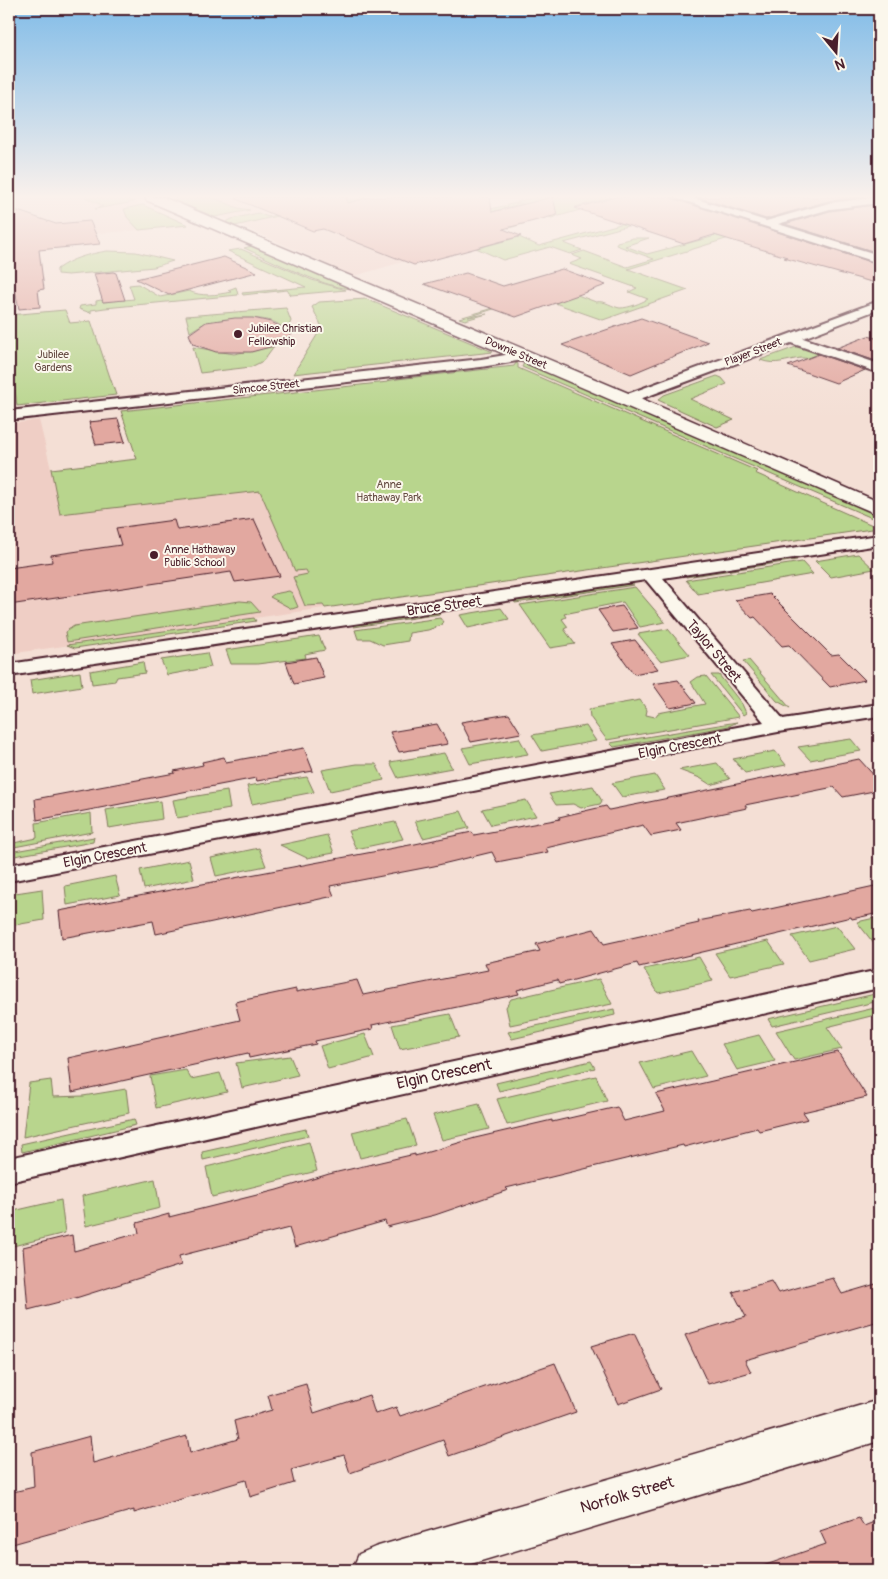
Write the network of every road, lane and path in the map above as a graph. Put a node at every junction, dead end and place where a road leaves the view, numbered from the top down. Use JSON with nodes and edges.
{"nodes":[{"id":1,"x":324,"y":271,"type":"edge"},
{"id":2,"x":879,"y":305,"type":"edge"},
{"id":3,"x":791,"y":338,"type":"junction"},
{"id":4,"x":524,"y":356,"type":"junction"},
{"id":5,"x":879,"y":369,"type":"edge"},
{"id":6,"x":626,"y":400,"type":"junction"},
{"id":7,"x":9,"y":416,"type":"edge"},
{"id":8,"x":879,"y":509,"type":"edge"},
{"id":9,"x":879,"y":540,"type":"edge"},
{"id":10,"x":651,"y":575,"type":"junction"},
{"id":11,"x":9,"y":670,"type":"edge"},
{"id":12,"x":879,"y":710,"type":"edge"},
{"id":13,"x":778,"y":726,"type":"junction"},
{"id":14,"x":9,"y":873,"type":"edge"},
{"id":15,"x":879,"y":979,"type":"edge"},
{"id":16,"x":9,"y":1170,"type":"edge"},
{"id":17,"x":879,"y":1420,"type":"edge"},
{"id":18,"x":375,"y":1570,"type":"edge"}],
"edges":[{"from":1,"to":4,"type":"main road","name":"Downie Street"},
{"from":2,"to":3,"type":"street","name":"Player Street"},
{"from":3,"to":5,"type":"street"},
{"from":3,"to":6,"type":"street","name":"Player Street"},
{"from":4,"to":6,"type":"main road","name":"Downie Street"},
{"from":4,"to":7,"type":"street","name":"Simcoe Street"},
{"from":6,"to":8,"type":"main road","name":"Downie Street"},
{"from":9,"to":10,"type":"street","name":"Bruce Street"},
{"from":10,"to":11,"type":"street","name":"Bruce Street"},
{"from":10,"to":13,"type":"street","name":"Taylor Street"},
{"from":12,"to":13,"type":"street","name":"Elgin Crescent"},
{"from":13,"to":14,"type":"street","name":"Elgin Crescent"},
{"from":15,"to":16,"type":"street","name":"Elgin Crescent"},
{"from":17,"to":18,"type":"main road","name":"Norfolk Street"}]}
